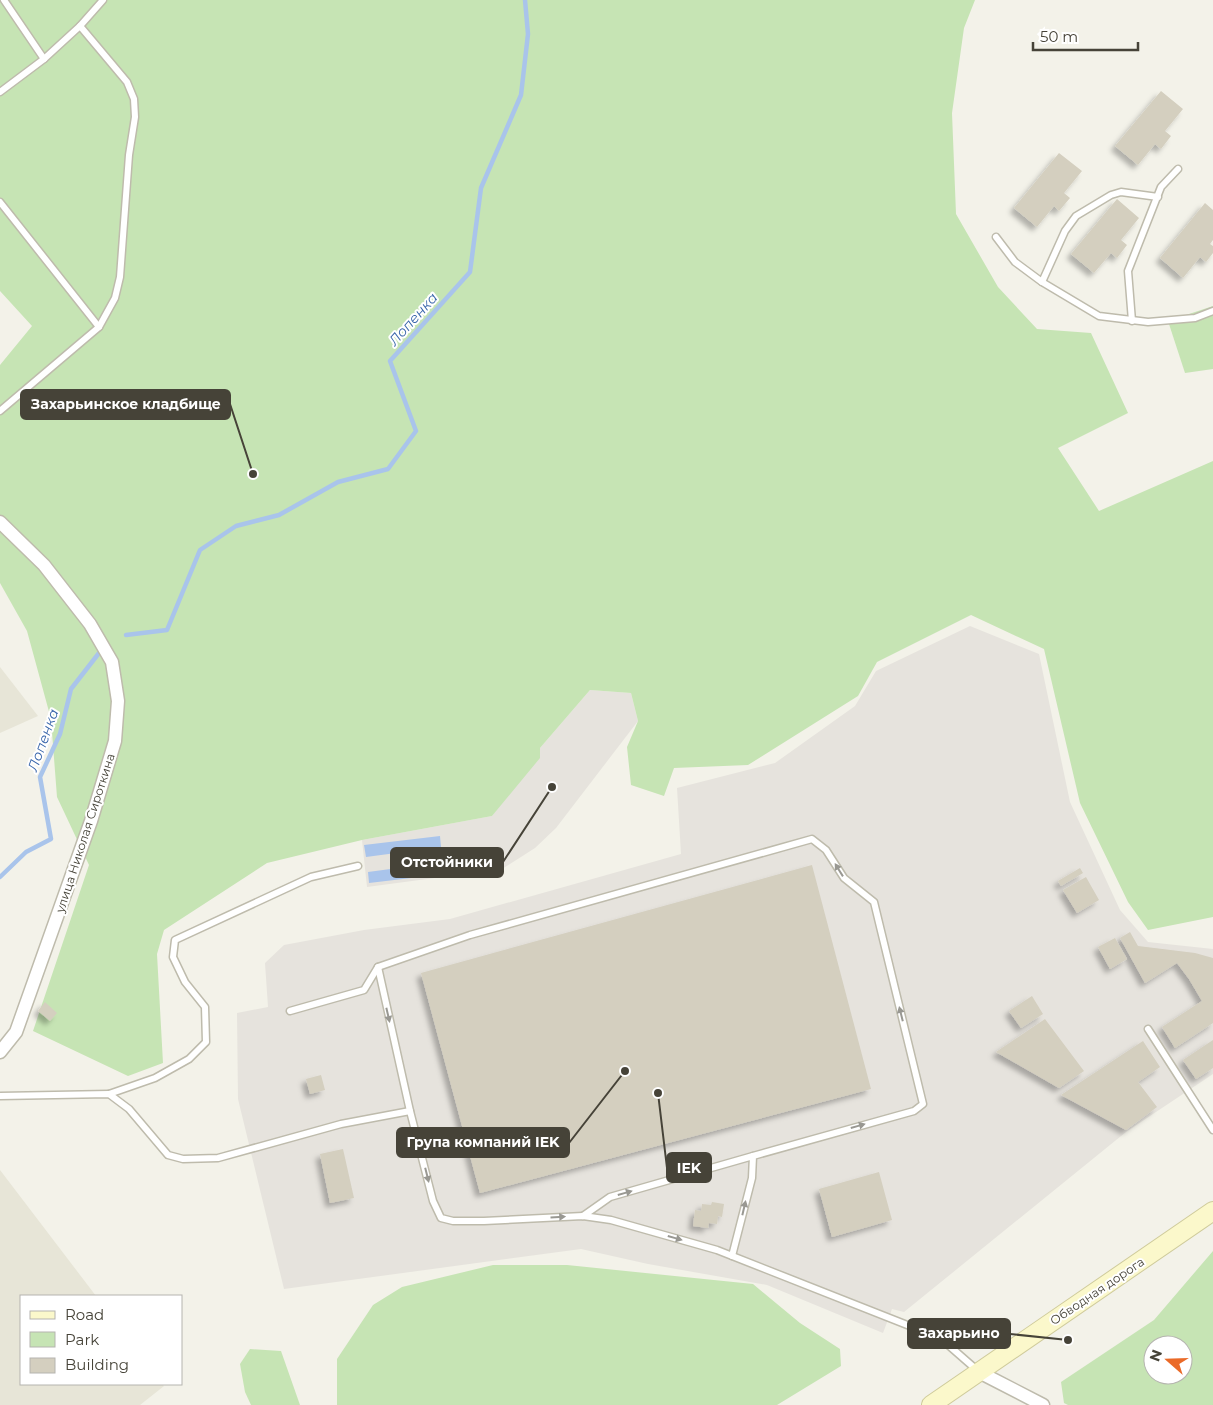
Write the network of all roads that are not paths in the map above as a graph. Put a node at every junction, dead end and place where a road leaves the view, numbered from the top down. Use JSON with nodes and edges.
{"nodes":[{"id":1,"x":4,"y":0,"type":"edge"},
{"id":2,"x":103,"y":0,"type":"edge"},
{"id":3,"x":80,"y":26,"type":"junction"},
{"id":4,"x":44,"y":59,"type":"junction"},
{"id":5,"x":0,"y":92,"type":"edge"},
{"id":6,"x":1178,"y":169,"type":"dead end"},
{"id":7,"x":1158,"y":197,"type":"junction"},
{"id":8,"x":0,"y":202,"type":"edge"},
{"id":9,"x":996,"y":237,"type":"dead end"},
{"id":10,"x":1042,"y":282,"type":"junction"},
{"id":11,"x":1213,"y":312,"type":"edge"},
{"id":12,"x":1132,"y":321,"type":"junction"},
{"id":13,"x":100,"y":327,"type":"junction"},
{"id":14,"x":0,"y":411,"type":"edge"},
{"id":15,"x":0,"y":522,"type":"edge"},
{"id":16,"x":358,"y":866,"type":"dead end"},
{"id":17,"x":378,"y":967,"type":"junction"},
{"id":18,"x":290,"y":1011,"type":"dead end"},
{"id":19,"x":1148,"y":1029,"type":"dead end"},
{"id":20,"x":0,"y":1052,"type":"edge"},
{"id":21,"x":109,"y":1094,"type":"junction"},
{"id":22,"x":0,"y":1096,"type":"edge"},
{"id":23,"x":410,"y":1111,"type":"junction"},
{"id":24,"x":1213,"y":1130,"type":"edge"},
{"id":25,"x":753,"y":1156,"type":"junction"},
{"id":26,"x":1213,"y":1211,"type":"edge"},
{"id":27,"x":583,"y":1216,"type":"junction"},
{"id":28,"x":732,"y":1256,"type":"junction"},
{"id":29,"x":979,"y":1372,"type":"junction"},
{"id":30,"x":931,"y":1405,"type":"edge"},
{"id":31,"x":1043,"y":1405,"type":"edge"}],
"edges":[{"from":1,"to":4,"type":"lane"},
{"from":2,"to":3,"type":"lane"},
{"from":3,"to":4,"type":"lane"},
{"from":3,"to":13,"type":"lane"},
{"from":4,"to":5,"type":"lane"},
{"from":6,"to":7,"type":"lane"},
{"from":7,"to":10,"type":"lane"},
{"from":7,"to":12,"type":"lane"},
{"from":8,"to":13,"type":"lane"},
{"from":9,"to":10,"type":"lane"},
{"from":10,"to":12,"type":"lane"},
{"from":11,"to":12,"type":"lane"},
{"from":13,"to":14,"type":"lane"},
{"from":15,"to":20,"type":"street","name":"улица Николая Сироткина"},
{"from":16,"to":21,"type":"lane"},
{"from":17,"to":18,"type":"lane"},
{"from":17,"to":23,"type":"lane","one_way":true},
{"from":25,"to":17,"type":"lane","one_way":true},
{"from":19,"to":24,"type":"lane"},
{"from":21,"to":22,"type":"lane"},
{"from":21,"to":23,"type":"lane"},
{"from":23,"to":27,"type":"lane","one_way":true},
{"from":27,"to":25,"type":"lane","one_way":true},
{"from":28,"to":25,"type":"lane","one_way":true},
{"from":26,"to":29,"type":"main road","name":"Обводная дорога"},
{"from":27,"to":28,"type":"lane","one_way":true},
{"from":28,"to":29,"type":"lane"},
{"from":29,"to":30,"type":"main road","name":"Обводная дорога"},
{"from":29,"to":31,"type":"street"}]}
